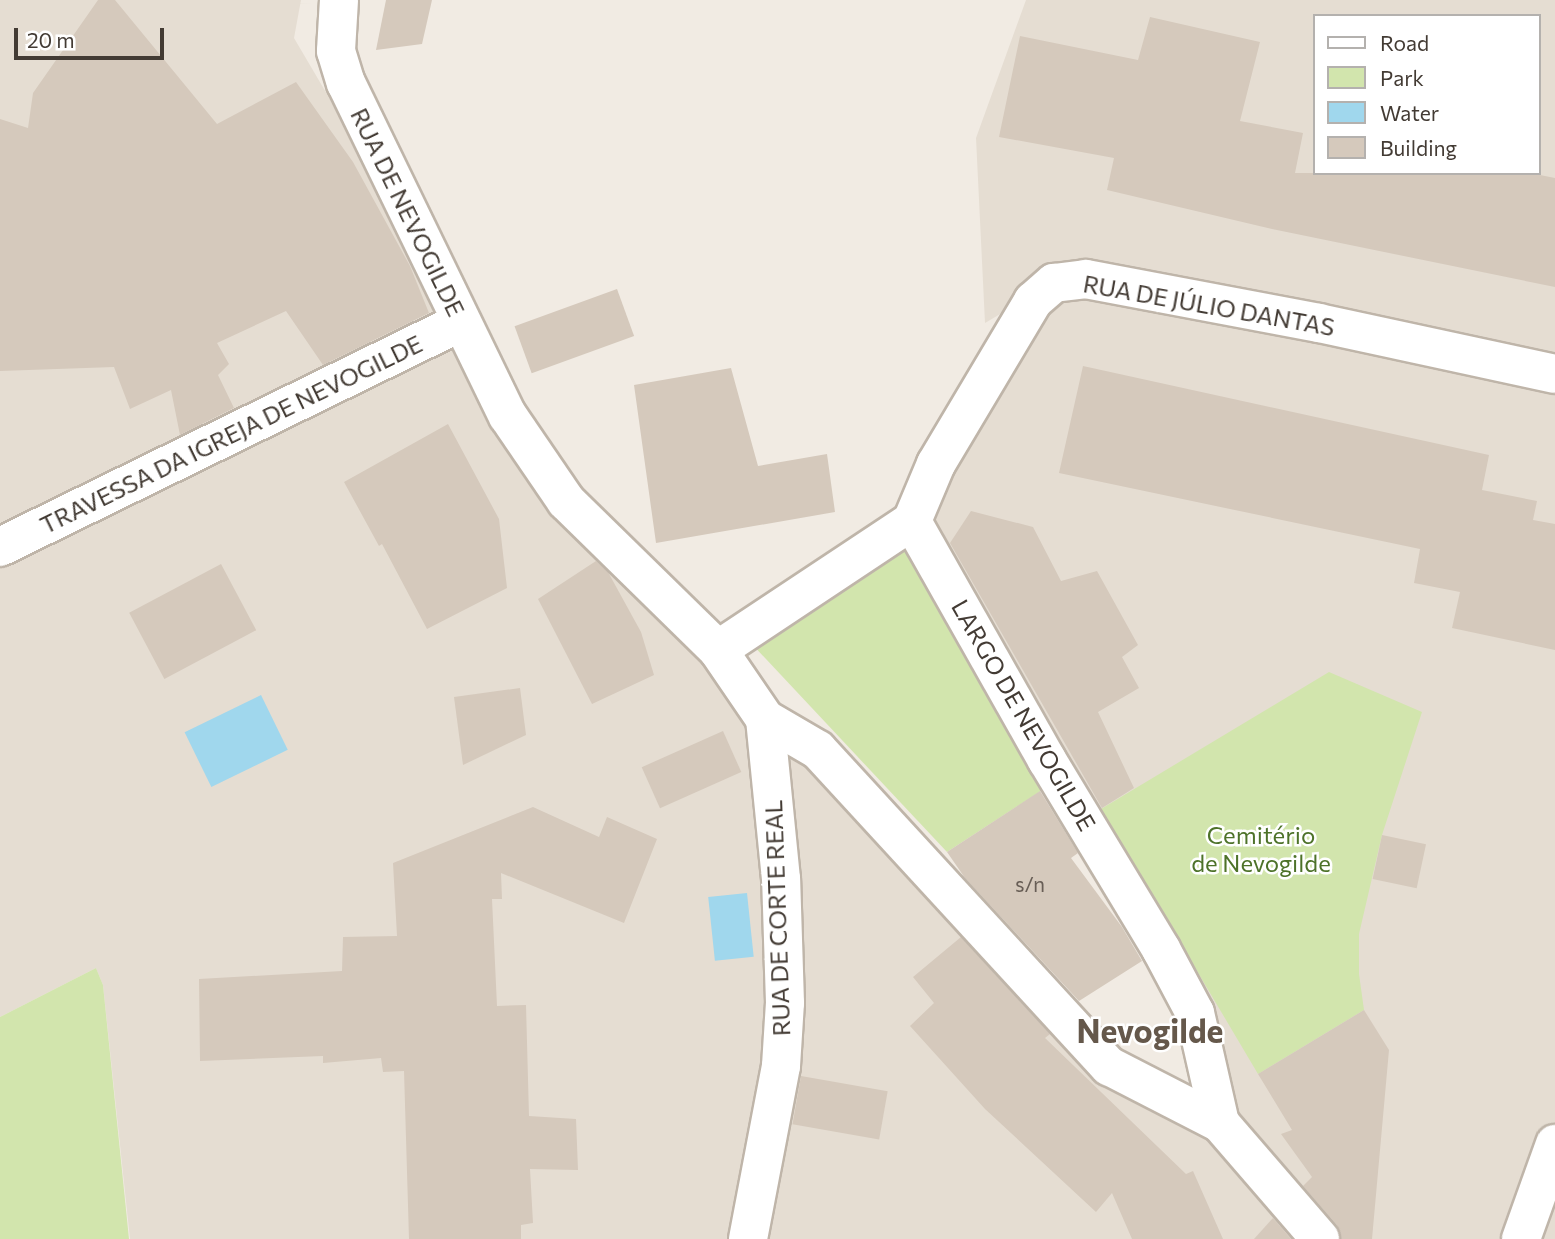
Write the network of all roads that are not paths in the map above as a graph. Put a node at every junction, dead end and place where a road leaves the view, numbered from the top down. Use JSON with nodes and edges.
{"nodes":[{"id":1,"x":339,"y":0,"type":"edge"},
{"id":2,"x":461,"y":322,"type":"junction"},
{"id":3,"x":1555,"y":374,"type":"edge"},
{"id":4,"x":508,"y":416,"type":"joint"},
{"id":5,"x":912,"y":522,"type":"junction"},
{"id":6,"x":0,"y":547,"type":"edge"},
{"id":7,"x":718,"y":650,"type":"junction"},
{"id":8,"x":765,"y":719,"type":"junction"},
{"id":9,"x":1220,"y":1123,"type":"junction"},
{"id":10,"x":1555,"y":1144,"type":"edge"},
{"id":11,"x":748,"y":1239,"type":"edge"},
{"id":12,"x":1320,"y":1239,"type":"edge"},
{"id":13,"x":1521,"y":1239,"type":"edge"}],
"edges":[{"from":1,"to":2,"type":"street","name":"RUA DE NEVOGILDE"},
{"from":2,"to":4,"type":"street","name":"RUA DE NEVOGILDE"},
{"from":2,"to":6,"type":"street","name":"TRAVESSA DA IGREJA DE NEVOGILDE"},
{"from":3,"to":5,"type":"street","name":"RUA DE JÚLIO DANTAS"},
{"from":4,"to":7,"type":"street","name":"LARGO DE NEVOGILDE"},
{"from":5,"to":7,"type":"street"},
{"from":5,"to":9,"type":"street","name":"LARGO DE NEVOGILDE"},
{"from":7,"to":8,"type":"street","name":"LARGO DE NEVOGILDE"},
{"from":8,"to":9,"type":"street","name":"LARGO DE NEVOGILDE"},
{"from":8,"to":11,"type":"street","name":"RUA DE CORTE REAL"},
{"from":9,"to":12,"type":"street","name":"LARGO DE NEVOGILDE"},
{"from":10,"to":13,"type":"street"}]}
